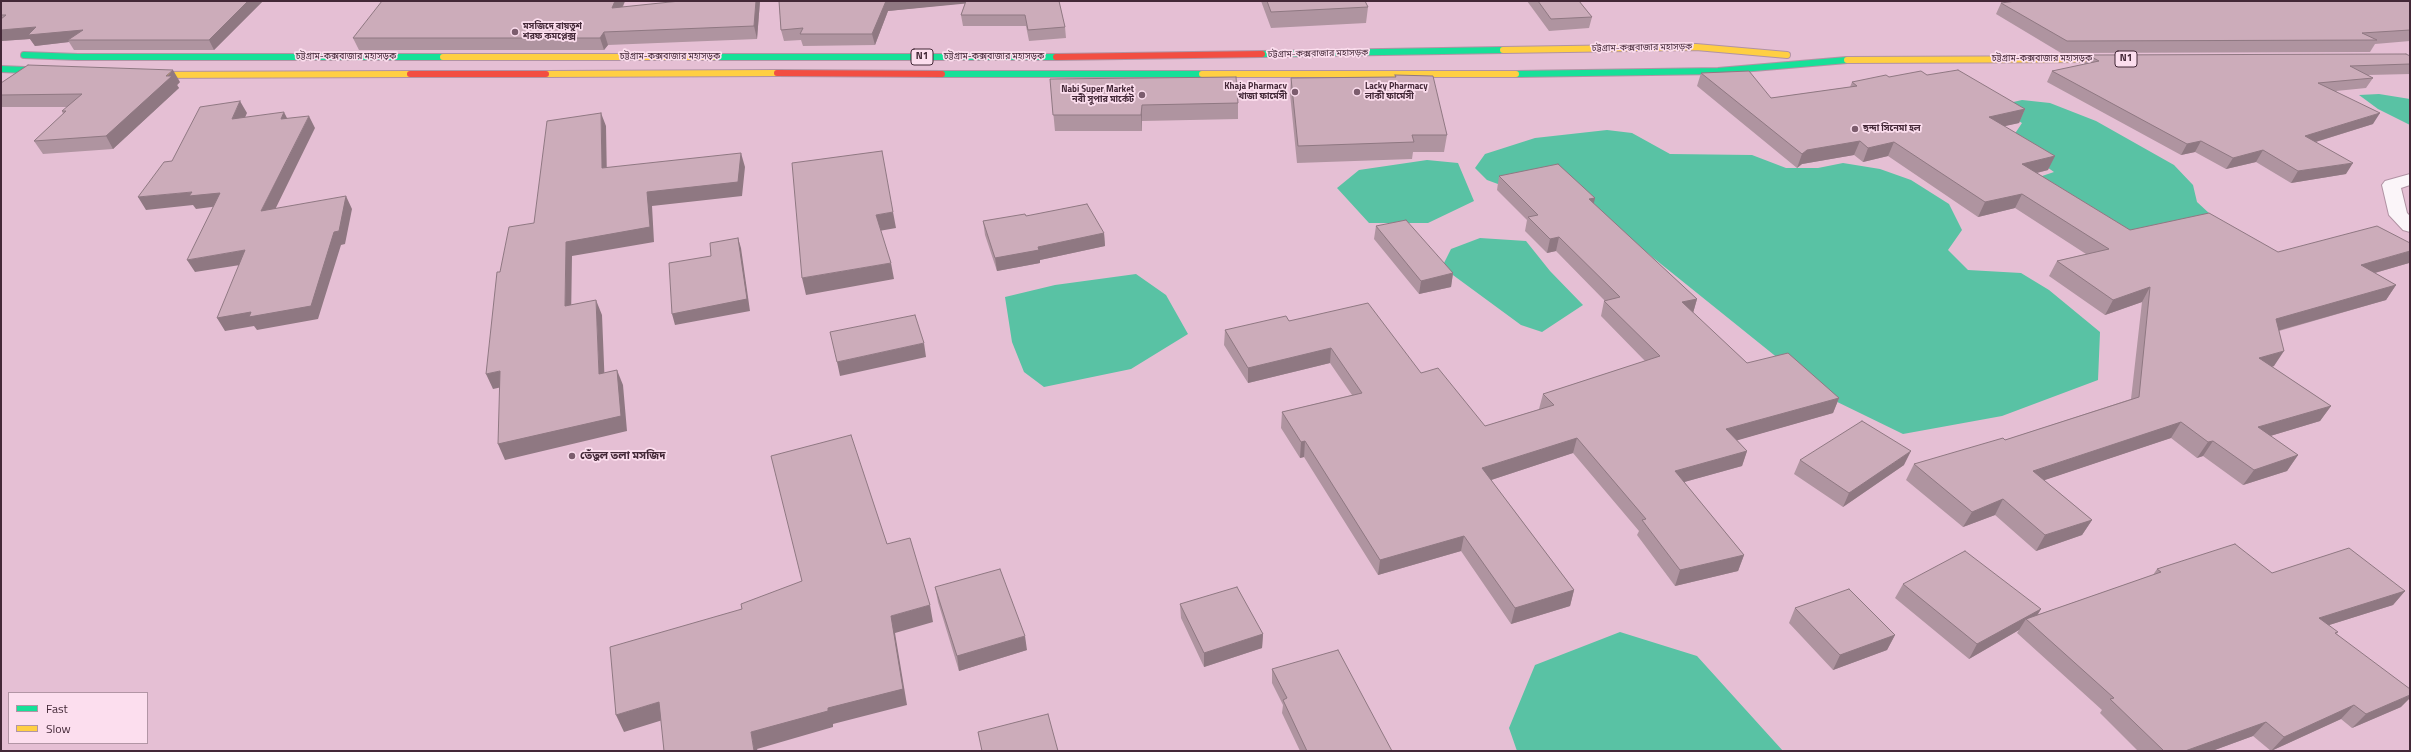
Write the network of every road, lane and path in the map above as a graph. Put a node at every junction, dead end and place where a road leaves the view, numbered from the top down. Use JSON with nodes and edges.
{"nodes":[{"id":1,"x":16,"y":55,"type":"dead end"},
{"id":2,"x":2126,"y":59,"type":"edge"},
{"id":3,"x":1842,"y":60,"type":"junction"},
{"id":4,"x":1,"y":69,"type":"edge"},
{"id":5,"x":63,"y":72,"type":"edge"},
{"id":6,"x":140,"y":75,"type":"edge"},
{"id":7,"x":2410,"y":179,"type":"edge"},
{"id":8,"x":2410,"y":226,"type":"edge"}],
"edges":[{"from":1,"to":3,"type":"highway","name":"চট্টগ্রাম-কক্সবাজার মহাসড়ক","number":"N1"},
{"from":2,"to":3,"type":"highway","name":"চট্টগ্রাম-কক্সবাজার মহাসড়ক","number":"N1"},
{"from":3,"to":6,"type":"highway","name":"চট্টগ্রাম-কক্সবাজার মহাসড়ক","number":"N1"},
{"from":4,"to":5,"type":"highway"},
{"from":7,"to":8,"type":"street"}]}
